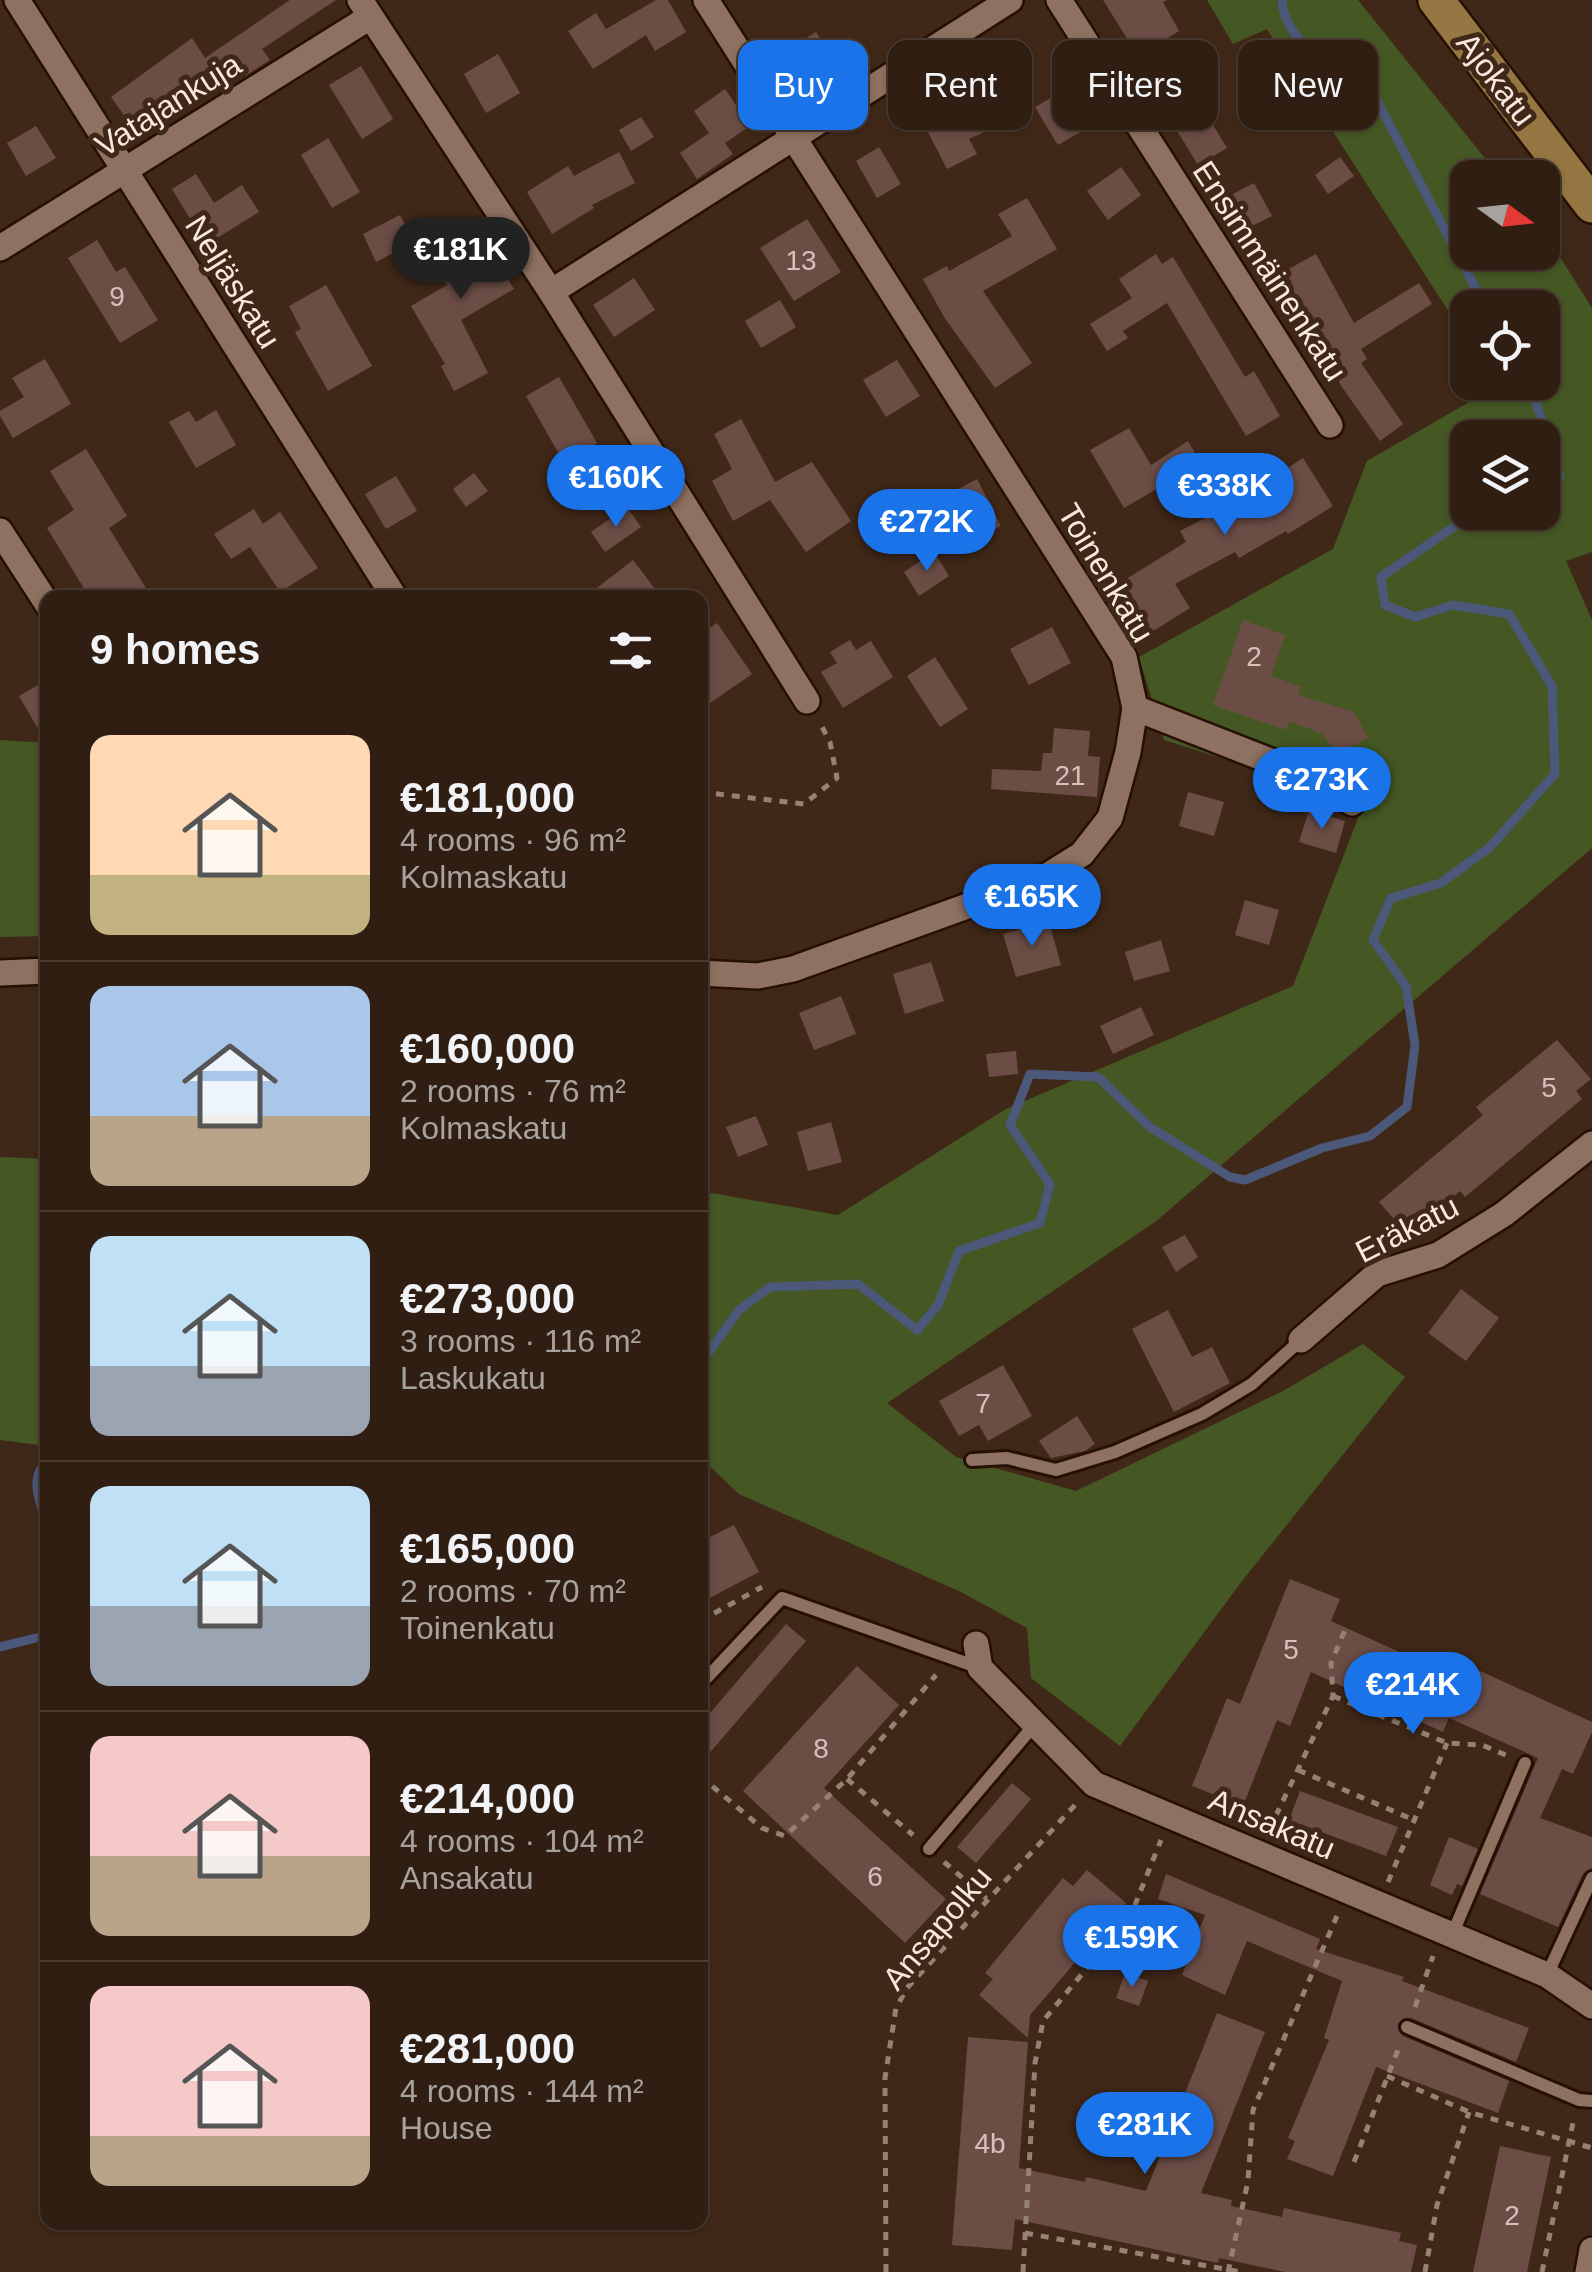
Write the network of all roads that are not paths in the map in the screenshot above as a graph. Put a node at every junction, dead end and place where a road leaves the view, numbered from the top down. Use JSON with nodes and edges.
{"nodes":[{"id":1,"x":17,"y":0,"type":"edge"},
{"id":2,"x":706,"y":0,"type":"edge"},
{"id":3,"x":1010,"y":0,"type":"edge"},
{"id":4,"x":1058,"y":0,"type":"edge"},
{"id":5,"x":1436,"y":0,"type":"edge"},
{"id":6,"x":365,"y":8,"type":"edge"},
{"id":7,"x":794,"y":138,"type":"junction"},
{"id":8,"x":124,"y":170,"type":"junction"},
{"id":9,"x":1592,"y":205,"type":"edge"},
{"id":10,"x":0,"y":248,"type":"edge"},
{"id":11,"x":551,"y":292,"type":"junction"},
{"id":12,"x":1330,"y":425,"type":"dead end"},
{"id":13,"x":0,"y":532,"type":"edge"},
{"id":14,"x":390,"y":590,"type":"edge"},
{"id":15,"x":40,"y":594,"type":"edge"},
{"id":16,"x":807,"y":701,"type":"road end"},
{"id":17,"x":1135,"y":708,"type":"junction"},
{"id":18,"x":1352,"y":803,"type":"dead end"},
{"id":19,"x":40,"y":972,"type":"edge"},
{"id":20,"x":708,"y":973,"type":"edge"},
{"id":21,"x":0,"y":974,"type":"edge"},
{"id":22,"x":1592,"y":1144,"type":"edge"},
{"id":23,"x":1302,"y":1340,"type":"joint"},
{"id":24,"x":972,"y":1460,"type":"dead end"},
{"id":25,"x":978,"y":1656,"type":"joint"},
{"id":26,"x":708,"y":1677,"type":"edge"},
{"id":27,"x":1036,"y":1724,"type":"junction"},
{"id":28,"x":1525,"y":1763,"type":"road end"},
{"id":29,"x":929,"y":1849,"type":"dead end"},
{"id":30,"x":1592,"y":1878,"type":"edge"},
{"id":31,"x":1452,"y":1935,"type":"junction"},
{"id":32,"x":1547,"y":1975,"type":"junction"},
{"id":33,"x":1592,"y":2006,"type":"edge"},
{"id":34,"x":1407,"y":2027,"type":"dead end"},
{"id":35,"x":1586,"y":2101,"type":"edge"},
{"id":36,"x":1592,"y":2250,"type":"edge"},
{"id":37,"x":1588,"y":2272,"type":"edge"}],
"edges":[{"from":1,"to":8,"type":"street","name":"Neljäskatu"},
{"from":2,"to":7,"type":"street","name":"Toinenkatu"},
{"from":3,"to":7,"type":"street"},
{"from":4,"to":12,"type":"street","name":"Ensimmäinenkatu"},
{"from":5,"to":9,"type":"street","name":"Ajokatu"},
{"from":6,"to":8,"type":"street","name":"Vatajankuja"},
{"from":6,"to":11,"type":"street"},
{"from":7,"to":11,"type":"street"},
{"from":7,"to":17,"type":"street","name":"Toinenkatu"},
{"from":8,"to":10,"type":"street","name":"Vatajankuja"},
{"from":8,"to":14,"type":"street","name":"Neljäskatu"},
{"from":11,"to":16,"type":"street"},
{"from":13,"to":15,"type":"street"},
{"from":17,"to":18,"type":"street"},
{"from":17,"to":20,"type":"street","name":"Toinenkatu"},
{"from":19,"to":21,"type":"street"},
{"from":22,"to":23,"type":"street","name":"Eräkatu"},
{"from":23,"to":24,"type":"lane"},
{"from":25,"to":26,"type":"lane"},
{"from":25,"to":27,"type":"street","name":"Ansakatu"},
{"from":27,"to":29,"type":"lane"},
{"from":27,"to":31,"type":"street","name":"Ansakatu"},
{"from":28,"to":31,"type":"lane"},
{"from":30,"to":32,"type":"lane"},
{"from":31,"to":32,"type":"street","name":"Ansakatu"},
{"from":32,"to":33,"type":"street","name":"Ansakatu"},
{"from":34,"to":35,"type":"lane"},
{"from":36,"to":37,"type":"street"}]}
